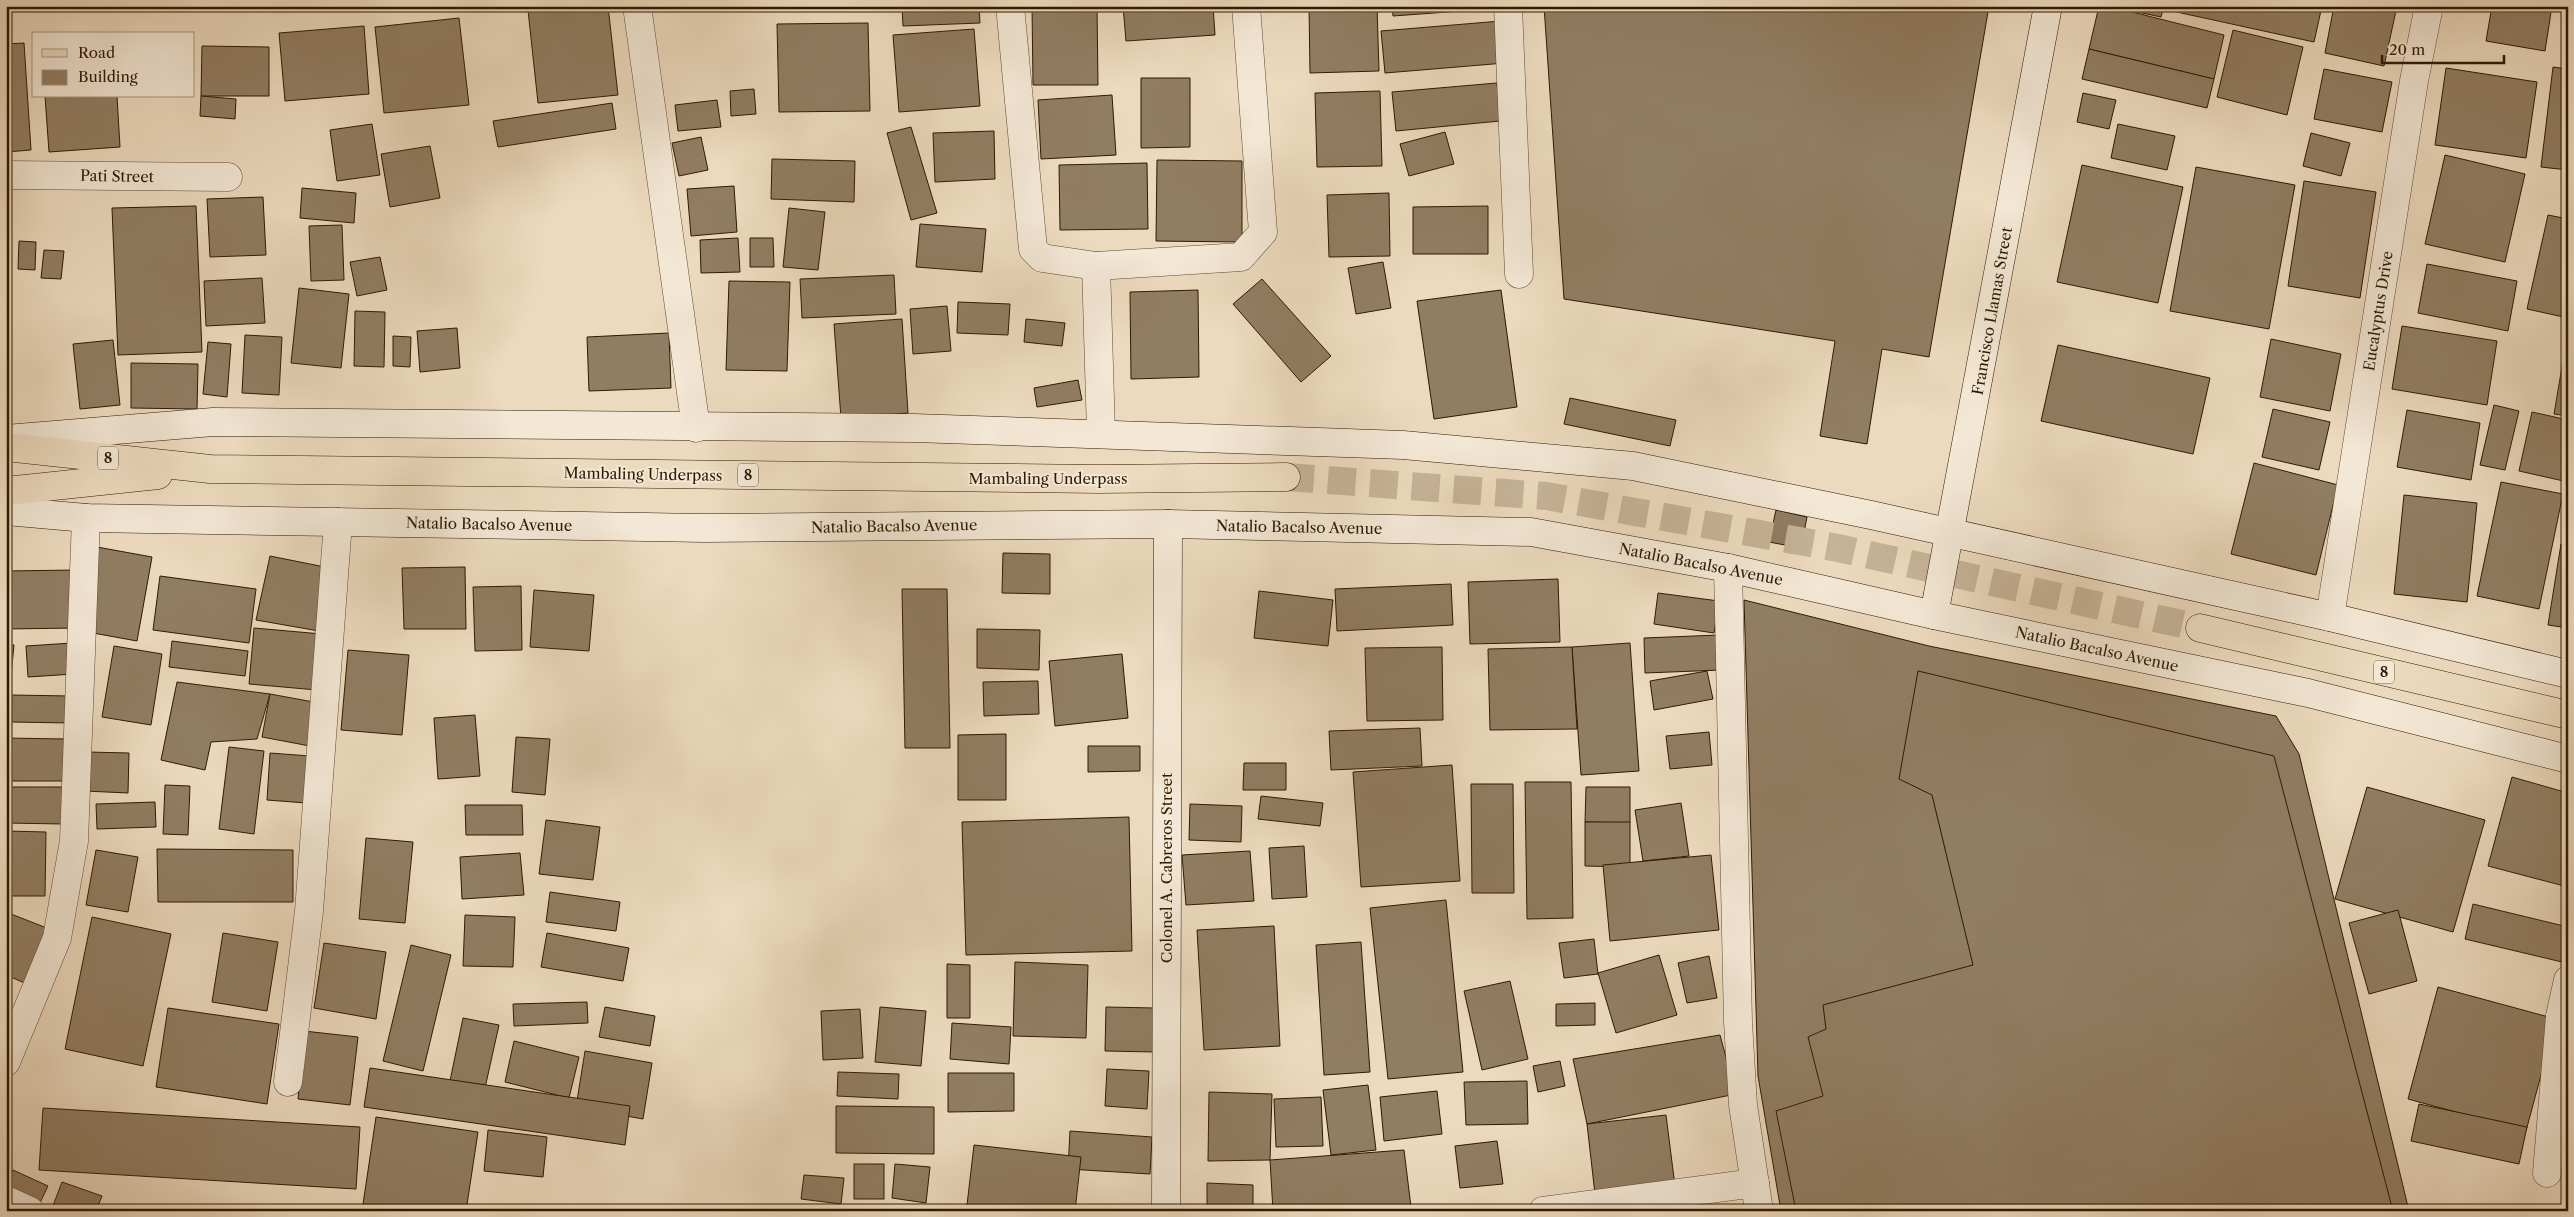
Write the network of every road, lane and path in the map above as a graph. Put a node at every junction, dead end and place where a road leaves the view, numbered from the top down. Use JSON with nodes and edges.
{"nodes":[{"id":1,"x":637,"y":6,"type":"edge"},
{"id":2,"x":1010,"y":6,"type":"edge"},
{"id":3,"x":1246,"y":6,"type":"edge"},
{"id":4,"x":1508,"y":6,"type":"edge"},
{"id":5,"x":2048,"y":6,"type":"edge"},
{"id":6,"x":2429,"y":6,"type":"edge"},
{"id":7,"x":6,"y":175,"type":"edge"},
{"id":8,"x":228,"y":177,"type":"dead end"},
{"id":9,"x":1096,"y":266,"type":"junction"},
{"id":10,"x":1519,"y":274,"type":"dead end"},
{"id":11,"x":696,"y":428,"type":"junction"},
{"id":12,"x":1101,"y":434,"type":"junction"},
{"id":13,"x":6,"y":439,"type":"edge"},
{"id":14,"x":6,"y":446,"type":"edge"},
{"id":15,"x":210,"y":469,"type":"junction"},
{"id":16,"x":1286,"y":477,"type":"tunnel mouth"},
{"id":17,"x":6,"y":491,"type":"edge"},
{"id":18,"x":6,"y":511,"type":"edge"},
{"id":19,"x":86,"y":518,"type":"junction"},
{"id":20,"x":338,"y":522,"type":"junction"},
{"id":21,"x":1168,"y":524,"type":"junction"},
{"id":22,"x":1951,"y":532,"type":"junction"},
{"id":23,"x":1728,"y":568,"type":"junction"},
{"id":24,"x":1934,"y":615,"type":"junction"},
{"id":25,"x":2330,"y":617,"type":"junction"},
{"id":26,"x":2200,"y":628,"type":"tunnel mouth"},
{"id":27,"x":2568,"y":674,"type":"edge"},
{"id":28,"x":2568,"y":715,"type":"edge"},
{"id":29,"x":2568,"y":759,"type":"edge"},
{"id":30,"x":2568,"y":980,"type":"edge"},
{"id":31,"x":6,"y":1062,"type":"edge"},
{"id":32,"x":288,"y":1082,"type":"dead end"},
{"id":33,"x":2547,"y":1173,"type":"dead end"},
{"id":34,"x":1755,"y":1183,"type":"junction"},
{"id":35,"x":6,"y":1200,"type":"edge"},
{"id":36,"x":30,"y":1211,"type":"edge"},
{"id":37,"x":1166,"y":1211,"type":"edge"},
{"id":38,"x":1543,"y":1211,"type":"edge"},
{"id":39,"x":1759,"y":1211,"type":"edge"}],
"edges":[{"from":1,"to":11,"type":"main road"},
{"from":2,"to":9,"type":"main road"},
{"from":3,"to":9,"type":"main road"},
{"from":4,"to":10,"type":"main road"},
{"from":5,"to":22,"type":"main road","name":"Francisco Llamas Street"},
{"from":6,"to":25,"type":"main road","name":"Eucalyptus Drive"},
{"from":7,"to":8,"type":"main road","name":"Pati Street"},
{"from":9,"to":12,"type":"main road"},
{"from":11,"to":12,"type":"main road","number":"8"},
{"from":11,"to":13,"type":"main road","number":"8"},
{"from":12,"to":22,"type":"main road","number":"8"},
{"from":14,"to":15,"type":"main road","number":"8"},
{"from":15,"to":16,"type":"main road","name":"Mambaling Underpass","number":"8"},
{"from":15,"to":17,"type":"main road","number":"8"},
{"from":18,"to":19,"type":"main road","name":"Natalio Bacalso Avenue"},
{"from":19,"to":20,"type":"main road","name":"Natalio Bacalso Avenue"},
{"from":19,"to":31,"type":"main road"},
{"from":20,"to":21,"type":"main road","name":"Natalio Bacalso Avenue"},
{"from":20,"to":32,"type":"main road"},
{"from":21,"to":23,"type":"main road","name":"Natalio Bacalso Avenue"},
{"from":21,"to":37,"type":"main road","name":"Colonel A. Cabreros Street"},
{"from":22,"to":24,"type":"main road","name":"Francisco Llamas Street"},
{"from":22,"to":25,"type":"main road","number":"8"},
{"from":23,"to":24,"type":"main road","name":"Natalio Bacalso Avenue"},
{"from":23,"to":34,"type":"main road"},
{"from":24,"to":29,"type":"main road","name":"Natalio Bacalso Avenue"},
{"from":25,"to":27,"type":"main road","number":"8"},
{"from":26,"to":28,"type":"main road","number":"8"},
{"from":30,"to":33,"type":"main road"},
{"from":34,"to":38,"type":"main road"},
{"from":34,"to":39,"type":"main road"},
{"from":35,"to":36,"type":"main road"}]}
